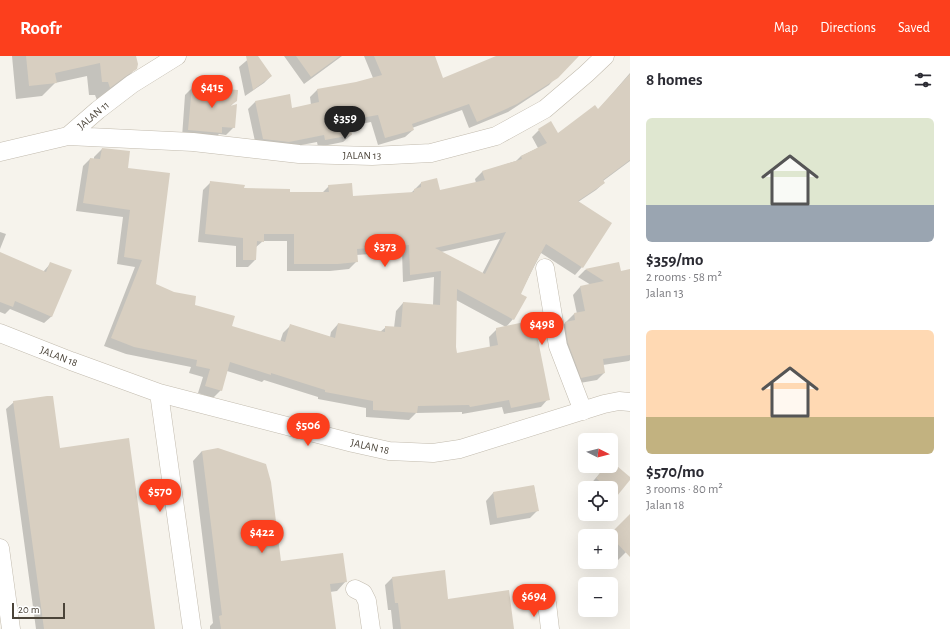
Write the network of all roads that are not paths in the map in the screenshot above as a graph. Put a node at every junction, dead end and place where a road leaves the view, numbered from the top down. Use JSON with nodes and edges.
{"nodes":[{"id":1,"x":177,"y":56,"type":"edge"},
{"id":2,"x":605,"y":56,"type":"edge"},
{"id":3,"x":68,"y":136,"type":"junction"},
{"id":4,"x":0,"y":152,"type":"edge"},
{"id":5,"x":545,"y":268,"type":"dead end"},
{"id":6,"x":0,"y":333,"type":"edge"},
{"id":7,"x":159,"y":393,"type":"junction"},
{"id":8,"x":630,"y":402,"type":"edge"},
{"id":9,"x":583,"y":411,"type":"junction"},
{"id":10,"x":0,"y":548,"type":"edge"},
{"id":11,"x":355,"y":589,"type":"dead end"},
{"id":12,"x":547,"y":603,"type":"dead end"},
{"id":13,"x":11,"y":629,"type":"edge"},
{"id":14,"x":192,"y":629,"type":"edge"},
{"id":15,"x":371,"y":629,"type":"edge"},
{"id":16,"x":550,"y":629,"type":"edge"}],
"edges":[{"from":1,"to":3,"type":"street","name":"JALAN 11"},
{"from":2,"to":3,"type":"street","name":"JALAN 13"},
{"from":3,"to":4,"type":"street","name":"JALAN 11"},
{"from":5,"to":9,"type":"street"},
{"from":6,"to":7,"type":"street","name":"JALAN 18"},
{"from":7,"to":9,"type":"street","name":"JALAN 18"},
{"from":7,"to":14,"type":"street"},
{"from":8,"to":9,"type":"street","name":"JALAN 18"},
{"from":10,"to":13,"type":"street"},
{"from":11,"to":15,"type":"street"},
{"from":12,"to":16,"type":"street"}]}
